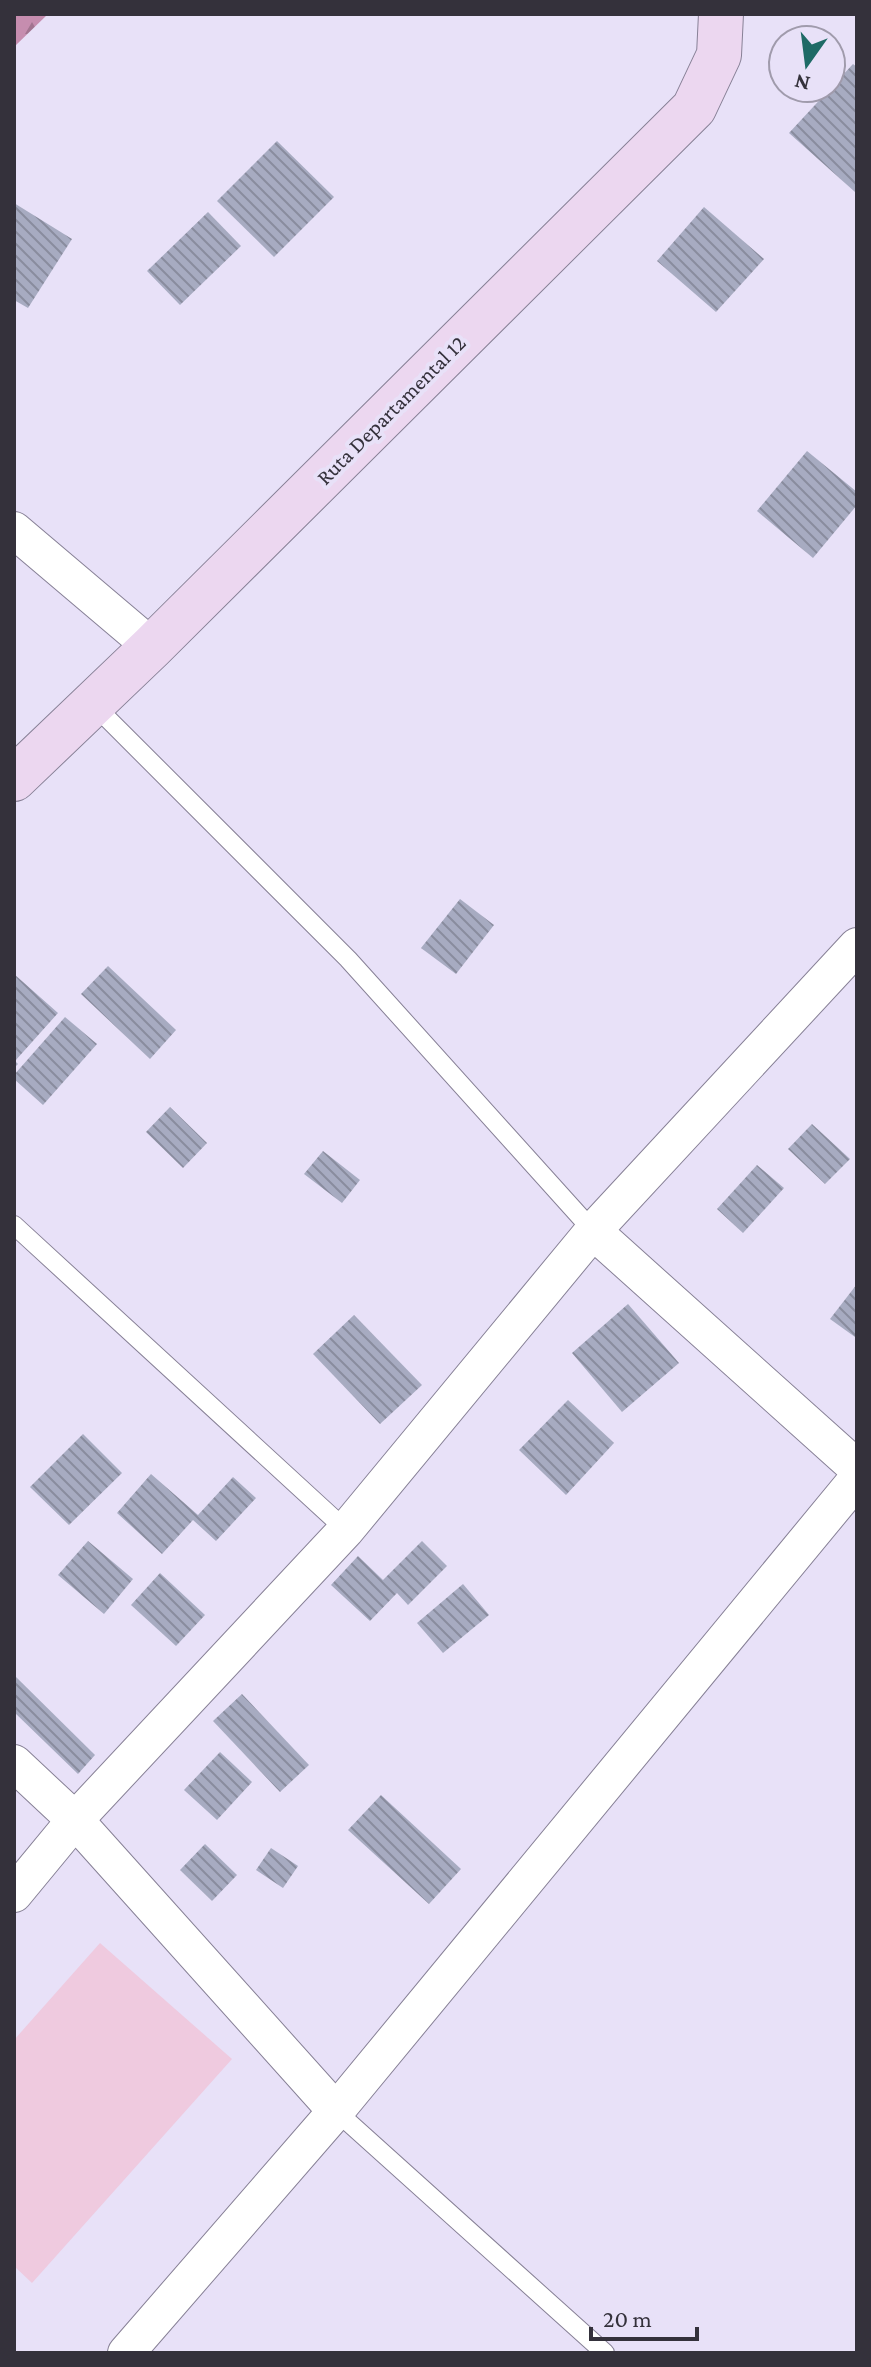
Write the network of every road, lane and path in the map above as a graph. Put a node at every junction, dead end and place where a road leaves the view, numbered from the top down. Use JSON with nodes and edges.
{"nodes":[{"id":1,"x":721,"y":14,"type":"edge"},
{"id":2,"x":14,"y":530,"type":"edge"},
{"id":3,"x":152,"y":647,"type":"junction"},
{"id":4,"x":93,"y":704,"type":"junction"},
{"id":5,"x":14,"y":779,"type":"edge"},
{"id":6,"x":857,"y":946,"type":"edge"},
{"id":7,"x":14,"y":1225,"type":"edge"},
{"id":8,"x":593,"y":1231,"type":"junction"},
{"id":9,"x":857,"y":1468,"type":"edge"},
{"id":10,"x":857,"y":1479,"type":"edge"},
{"id":11,"x":346,"y":1530,"type":"junction"},
{"id":12,"x":14,"y":1763,"type":"edge"},
{"id":13,"x":75,"y":1820,"type":"junction"},
{"id":14,"x":14,"y":1894,"type":"edge"},
{"id":15,"x":336,"y":2111,"type":"junction"},
{"id":16,"x":126,"y":2353,"type":"edge"},
{"id":17,"x":605,"y":2353,"type":"edge"}],
"edges":[{"from":1,"to":3,"type":"main road","name":"Ruta Departamental 12"},
{"from":2,"to":3,"type":"street"},
{"from":3,"to":4,"type":"main road","name":"Ruta Departamental 12"},
{"from":4,"to":5,"type":"main road","name":"Ruta Departamental 12"},
{"from":4,"to":8,"type":"lane"},
{"from":6,"to":8,"type":"street"},
{"from":7,"to":11,"type":"lane"},
{"from":8,"to":9,"type":"street"},
{"from":8,"to":11,"type":"street"},
{"from":10,"to":15,"type":"street"},
{"from":11,"to":13,"type":"street"},
{"from":12,"to":13,"type":"street"},
{"from":13,"to":14,"type":"street"},
{"from":13,"to":15,"type":"street"},
{"from":15,"to":16,"type":"street"},
{"from":15,"to":17,"type":"lane"}]}
